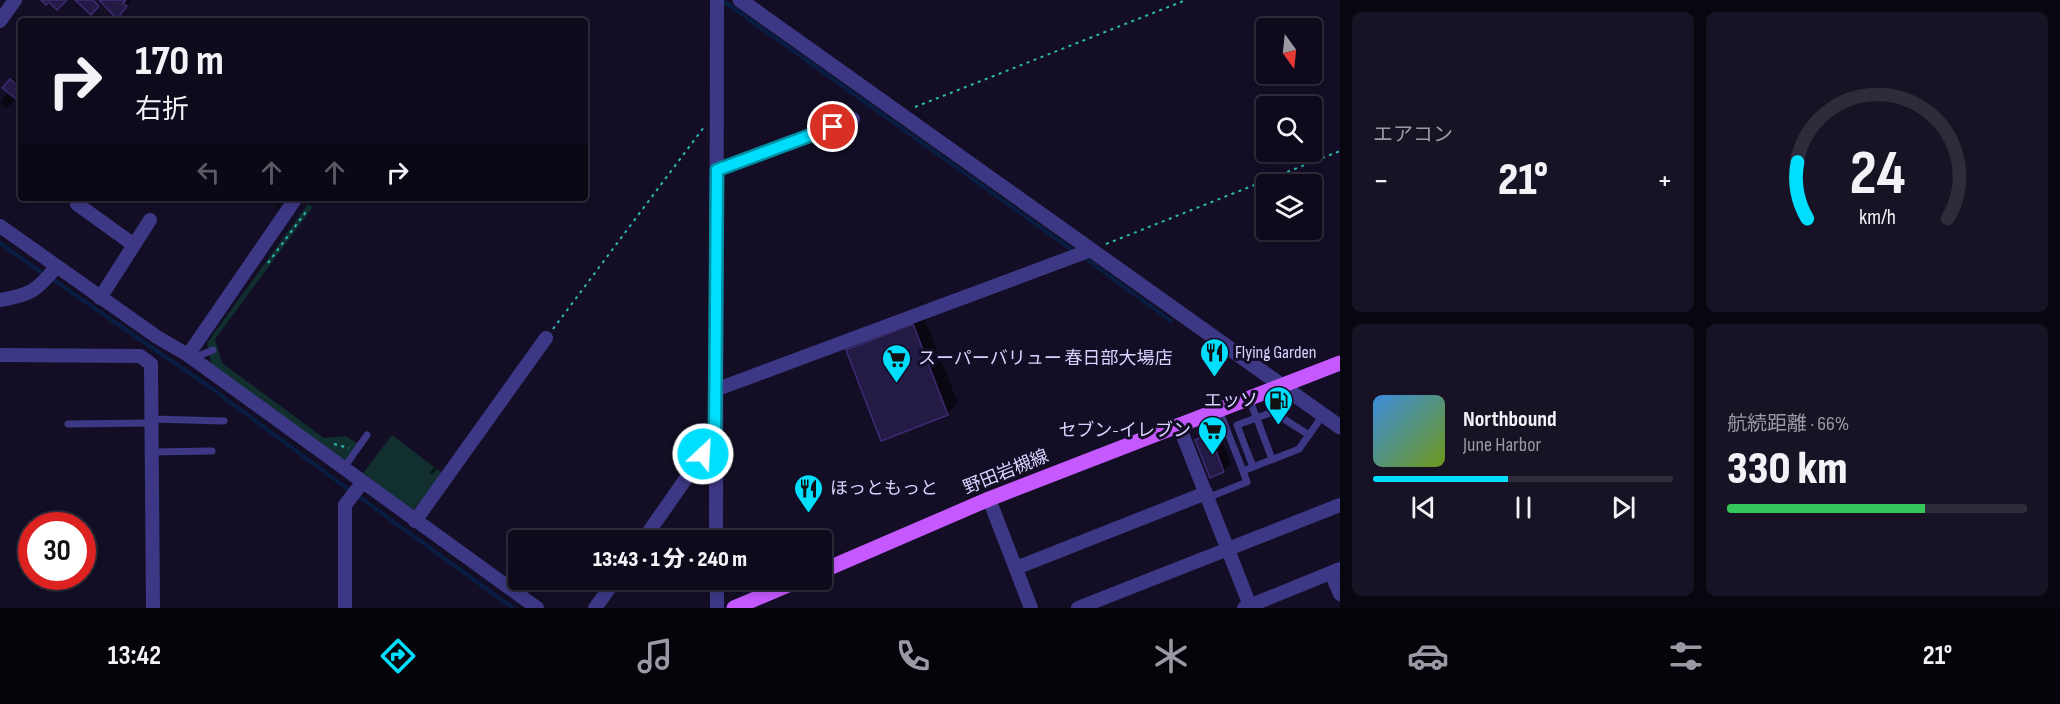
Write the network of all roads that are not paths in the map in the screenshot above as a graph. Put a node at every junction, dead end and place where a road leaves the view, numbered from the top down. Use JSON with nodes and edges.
{"nodes":[{"id":1,"x":15,"y":0,"type":"edge"},
{"id":2,"x":740,"y":0,"type":"edge"},
{"id":3,"x":717,"y":2,"type":"edge"},
{"id":4,"x":0,"y":21,"type":"edge"},
{"id":5,"x":853,"y":119,"type":"dead end"},
{"id":6,"x":717,"y":170,"type":"junction"},
{"id":7,"x":289,"y":201,"type":"edge"},
{"id":8,"x":77,"y":204,"type":"dead end"},
{"id":9,"x":150,"y":220,"type":"dead end"},
{"id":10,"x":0,"y":226,"type":"edge"},
{"id":11,"x":134,"y":245,"type":"junction"},
{"id":12,"x":1088,"y":250,"type":"junction"},
{"id":13,"x":56,"y":267,"type":"junction"},
{"id":14,"x":100,"y":298,"type":"junction"},
{"id":15,"x":0,"y":300,"type":"edge"},
{"id":16,"x":546,"y":338,"type":"road end"},
{"id":17,"x":213,"y":350,"type":"dead end"},
{"id":18,"x":0,"y":355,"type":"edge"},
{"id":19,"x":190,"y":357,"type":"junction"},
{"id":20,"x":1340,"y":363,"type":"edge"},
{"id":21,"x":1281,"y":386,"type":"junction"},
{"id":22,"x":715,"y":390,"type":"junction"},
{"id":23,"x":1249,"y":398,"type":"junction"},
{"id":24,"x":1219,"y":410,"type":"junction"},
{"id":25,"x":1257,"y":418,"type":"junction"},
{"id":26,"x":1334,"y":420,"type":"edge"},
{"id":27,"x":151,"y":421,"type":"junction"},
{"id":28,"x":224,"y":421,"type":"dead end"},
{"id":29,"x":68,"y":424,"type":"dead end"},
{"id":30,"x":1179,"y":426,"type":"junction"},
{"id":31,"x":367,"y":435,"type":"dead end"},
{"id":32,"x":1309,"y":435,"type":"junction"},
{"id":33,"x":715,"y":437,"type":"junction"},
{"id":34,"x":212,"y":451,"type":"dead end"},
{"id":35,"x":151,"y":452,"type":"junction"},
{"id":36,"x":1272,"y":459,"type":"junction"},
{"id":37,"x":1253,"y":467,"type":"junction"},
{"id":38,"x":343,"y":469,"type":"junction"},
{"id":39,"x":1243,"y":471,"type":"junction"},
{"id":40,"x":362,"y":483,"type":"junction"},
{"id":41,"x":1207,"y":495,"type":"junction"},
{"id":42,"x":989,"y":499,"type":"junction"},
{"id":43,"x":1340,"y":505,"type":"edge"},
{"id":44,"x":415,"y":520,"type":"junction"},
{"id":45,"x":650,"y":530,"type":"edge"},
{"id":46,"x":716,"y":530,"type":"edge"},
{"id":47,"x":1228,"y":550,"type":"junction"},
{"id":48,"x":832,"y":566,"type":"edge"},
{"id":49,"x":1016,"y":568,"type":"junction"},
{"id":50,"x":1336,"y":571,"type":"edge"},
{"id":51,"x":607,"y":590,"type":"edge"},
{"id":52,"x":717,"y":590,"type":"edge"},
{"id":53,"x":776,"y":590,"type":"edge"},
{"id":54,"x":1340,"y":594,"type":"edge"},
{"id":55,"x":1248,"y":607,"type":"edge"},
{"id":56,"x":153,"y":608,"type":"edge"},
{"id":57,"x":345,"y":608,"type":"edge"},
{"id":58,"x":537,"y":608,"type":"edge"},
{"id":59,"x":595,"y":608,"type":"edge"},
{"id":60,"x":717,"y":608,"type":"edge"},
{"id":61,"x":734,"y":608,"type":"edge"},
{"id":62,"x":1031,"y":608,"type":"edge"},
{"id":63,"x":1078,"y":608,"type":"edge"}],
"edges":[{"from":1,"to":4,"type":"street"},
{"from":2,"to":12,"type":"street"},
{"from":3,"to":6,"type":"street"},
{"from":5,"to":6,"type":"street"},
{"from":6,"to":22,"type":"street"},
{"from":7,"to":19,"type":"street"},
{"from":8,"to":11,"type":"street"},
{"from":9,"to":11,"type":"street"},
{"from":10,"to":13,"type":"street"},
{"from":11,"to":14,"type":"street"},
{"from":12,"to":21,"type":"street"},
{"from":12,"to":22,"type":"street"},
{"from":13,"to":14,"type":"street"},
{"from":13,"to":15,"type":"street"},
{"from":14,"to":19,"type":"street"},
{"from":16,"to":44,"type":"street"},
{"from":17,"to":19,"type":"lane"},
{"from":18,"to":27,"type":"street"},
{"from":19,"to":38,"type":"street"},
{"from":20,"to":21,"type":"main road","name":"野田岩槻線"},
{"from":21,"to":23,"type":"main road","name":"野田岩槻線"},
{"from":21,"to":26,"type":"street"},
{"from":22,"to":33,"type":"street"},
{"from":23,"to":24,"type":"main road","name":"野田岩槻線"},
{"from":23,"to":25,"type":"lane"},
{"from":24,"to":30,"type":"main road","name":"野田岩槻線"},
{"from":24,"to":39,"type":"lane"},
{"from":25,"to":32,"type":"lane"},
{"from":25,"to":36,"type":"lane"},
{"from":25,"to":37,"type":"lane"},
{"from":26,"to":32,"type":"lane"},
{"from":27,"to":28,"type":"lane"},
{"from":27,"to":29,"type":"lane"},
{"from":27,"to":35,"type":"street"},
{"from":30,"to":41,"type":"street"},
{"from":30,"to":42,"type":"main road","name":"野田岩槻線"},
{"from":31,"to":38,"type":"lane"},
{"from":32,"to":36,"type":"lane"},
{"from":33,"to":45,"type":"street"},
{"from":33,"to":46,"type":"street"},
{"from":34,"to":35,"type":"lane"},
{"from":35,"to":56,"type":"street"},
{"from":36,"to":37,"type":"lane"},
{"from":37,"to":39,"type":"lane"},
{"from":38,"to":40,"type":"street"},
{"from":39,"to":41,"type":"lane"},
{"from":40,"to":44,"type":"street"},
{"from":40,"to":57,"type":"street"},
{"from":41,"to":47,"type":"street"},
{"from":41,"to":49,"type":"street"},
{"from":42,"to":48,"type":"main road","name":"野田岩槻線"},
{"from":42,"to":49,"type":"street"},
{"from":43,"to":47,"type":"street"},
{"from":44,"to":58,"type":"street"},
{"from":47,"to":55,"type":"street"},
{"from":47,"to":63,"type":"street"},
{"from":49,"to":62,"type":"street"},
{"from":50,"to":54,"type":"street"},
{"from":50,"to":55,"type":"street"},
{"from":51,"to":59,"type":"street"},
{"from":52,"to":60,"type":"street"},
{"from":53,"to":61,"type":"main road"}]}
